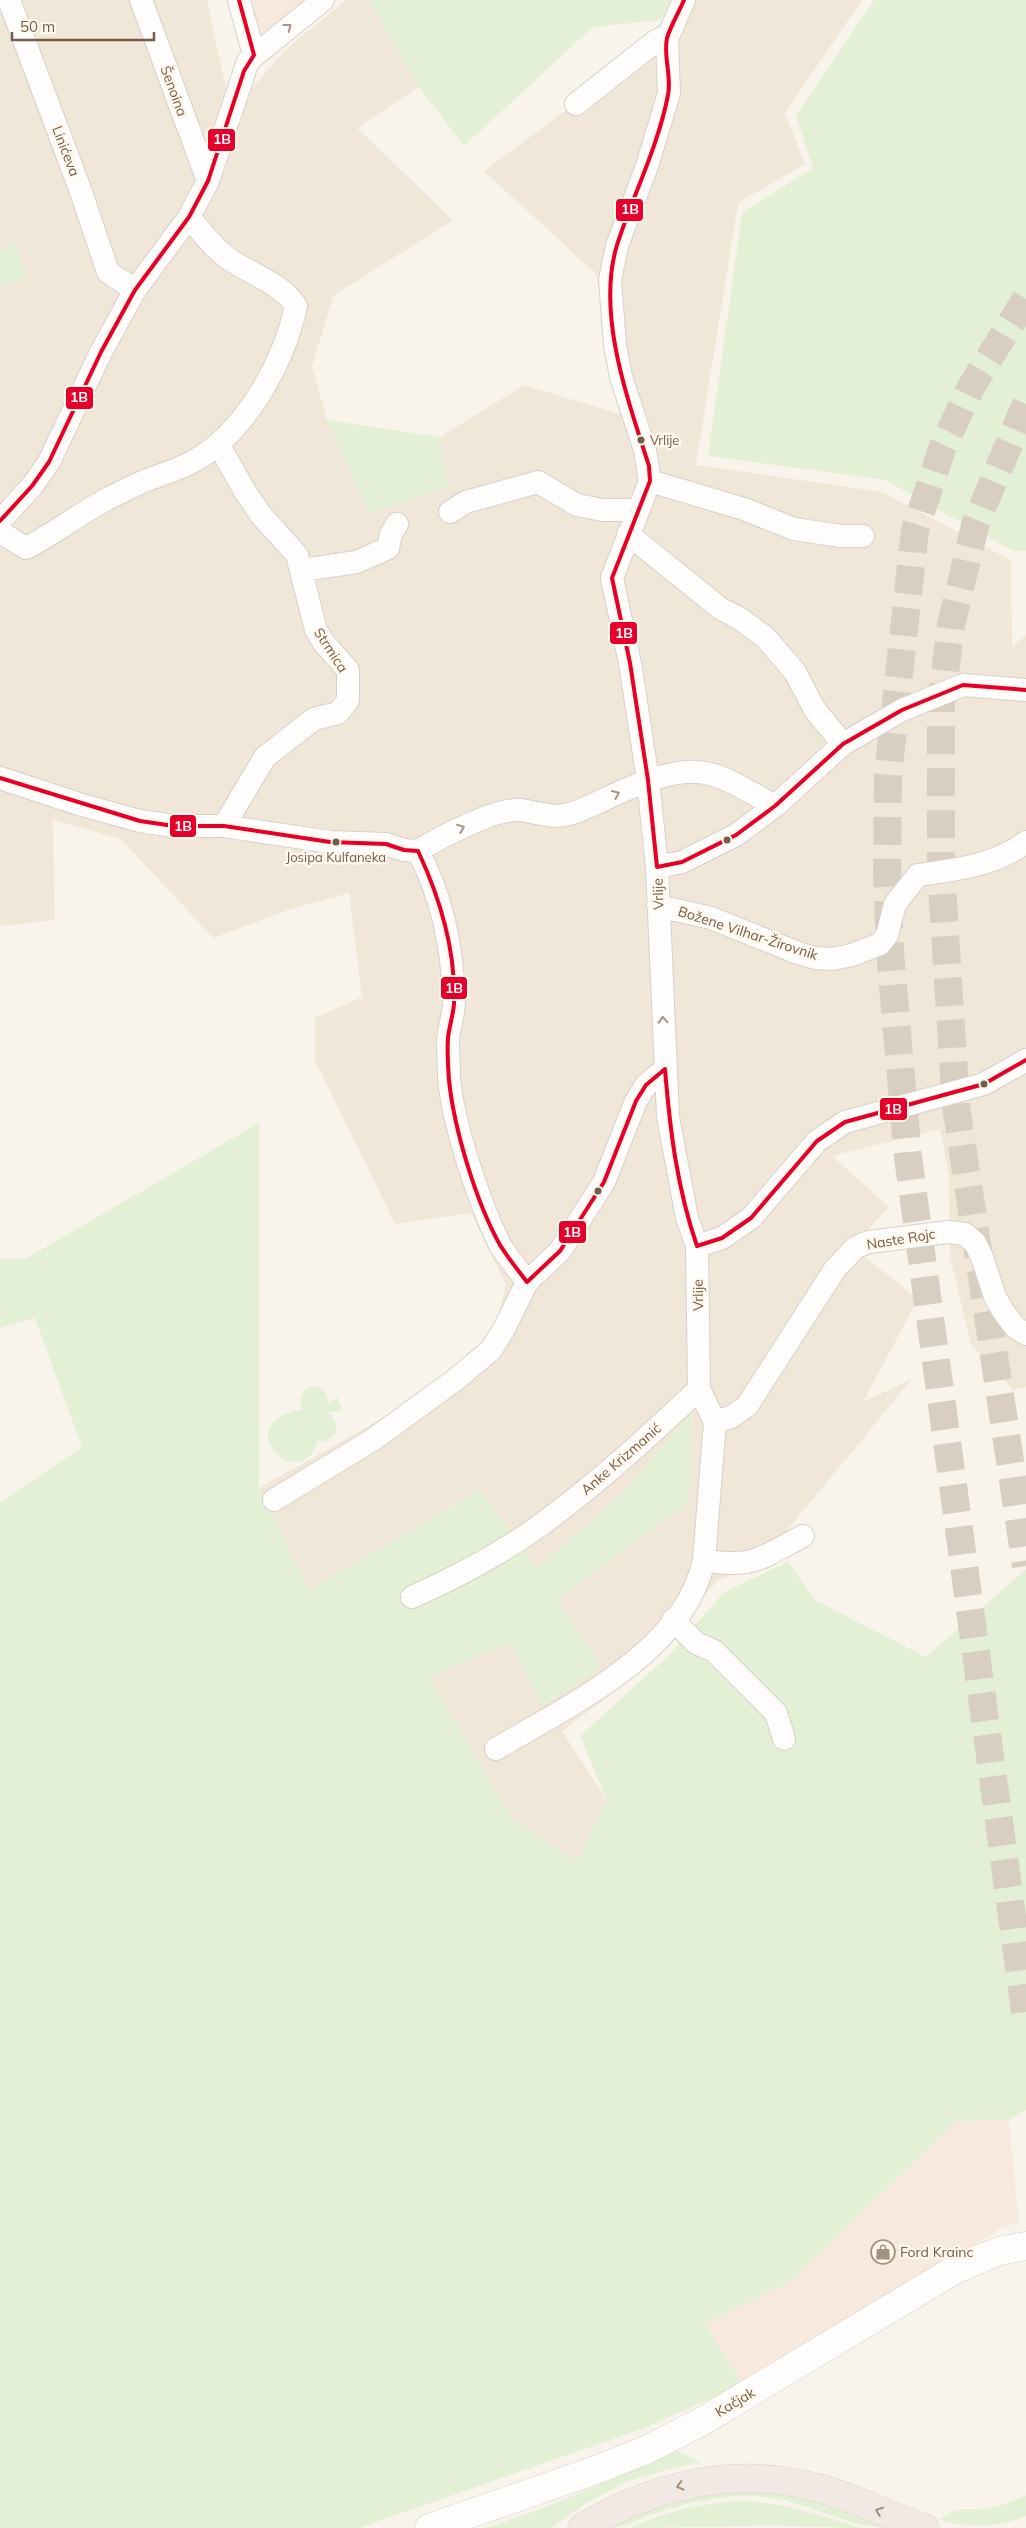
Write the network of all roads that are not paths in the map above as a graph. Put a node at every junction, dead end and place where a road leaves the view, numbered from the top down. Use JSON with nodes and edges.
{"nodes":[{"id":1,"x":9,"y":0,"type":"edge"},
{"id":2,"x":141,"y":0,"type":"edge"},
{"id":3,"x":239,"y":0,"type":"edge"},
{"id":4,"x":323,"y":0,"type":"edge"},
{"id":5,"x":684,"y":0,"type":"edge"},
{"id":6,"x":668,"y":39,"type":"junction"},
{"id":7,"x":254,"y":55,"type":"junction"},
{"id":8,"x":576,"y":104,"type":"dead end"},
{"id":9,"x":208,"y":181,"type":"junction"},
{"id":10,"x":189,"y":217,"type":"junction"},
{"id":11,"x":135,"y":290,"type":"junction"},
{"id":12,"x":219,"y":445,"type":"junction"},
{"id":13,"x":650,"y":481,"type":"junction"},
{"id":14,"x":638,"y":510,"type":"junction"},
{"id":15,"x":450,"y":512,"type":"dead end"},
{"id":16,"x":0,"y":521,"type":"edge"},
{"id":17,"x":397,"y":524,"type":"dead end"},
{"id":18,"x":0,"y":532,"type":"edge"},
{"id":19,"x":628,"y":534,"type":"junction"},
{"id":20,"x":863,"y":536,"type":"dead end"},
{"id":21,"x":302,"y":570,"type":"junction"},
{"id":22,"x":1026,"y":690,"type":"edge"},
{"id":23,"x":843,"y":744,"type":"junction"},
{"id":24,"x":0,"y":778,"type":"edge"},
{"id":25,"x":648,"y":780,"type":"junction"},
{"id":26,"x":775,"y":806,"type":"junction"},
{"id":27,"x":224,"y":826,"type":"junction"},
{"id":28,"x":1026,"y":842,"type":"edge"},
{"id":29,"x":418,"y":851,"type":"junction"},
{"id":30,"x":657,"y":868,"type":"junction"},
{"id":31,"x":658,"y":906,"type":"junction"},
{"id":32,"x":1026,"y":1060,"type":"edge"},
{"id":33,"x":665,"y":1069,"type":"junction"},
{"id":34,"x":697,"y":1246,"type":"junction"},
{"id":35,"x":527,"y":1282,"type":"junction"},
{"id":36,"x":1026,"y":1334,"type":"edge"},
{"id":37,"x":699,"y":1390,"type":"junction"},
{"id":38,"x":715,"y":1422,"type":"junction"},
{"id":39,"x":274,"y":1500,"type":"dead end"},
{"id":40,"x":803,"y":1536,"type":"dead end"},
{"id":41,"x":704,"y":1560,"type":"junction"},
{"id":42,"x":412,"y":1597,"type":"dead end"},
{"id":43,"x":673,"y":1620,"type":"junction"},
{"id":44,"x":784,"y":1739,"type":"dead end"},
{"id":45,"x":496,"y":1749,"type":"dead end"},
{"id":46,"x":1026,"y":2246,"type":"edge"},
{"id":47,"x":429,"y":2528,"type":"edge"},
{"id":48,"x":582,"y":2528,"type":"edge"},
{"id":49,"x":925,"y":2528,"type":"edge"}],
"edges":[{"from":1,"to":11,"type":"street","name":"Linićeva"},
{"from":2,"to":9,"type":"street","name":"Šenoina"},
{"from":3,"to":7,"type":"street"},
{"from":7,"to":4,"type":"street","one_way":true},
{"from":5,"to":6,"type":"street"},
{"from":6,"to":8,"type":"street"},
{"from":6,"to":13,"type":"street"},
{"from":7,"to":9,"type":"street"},
{"from":9,"to":10,"type":"street"},
{"from":10,"to":11,"type":"street"},
{"from":10,"to":12,"type":"street"},
{"from":11,"to":16,"type":"street"},
{"from":12,"to":18,"type":"street"},
{"from":12,"to":21,"type":"street","name":"Strmica"},
{"from":13,"to":14,"type":"street","name":"Vrlije"},
{"from":13,"to":20,"type":"street"},
{"from":14,"to":15,"type":"street"},
{"from":14,"to":19,"type":"street","name":"Vrlije"},
{"from":17,"to":21,"type":"street"},
{"from":19,"to":23,"type":"street"},
{"from":19,"to":25,"type":"street","name":"Vrlije"},
{"from":21,"to":27,"type":"street","name":"Strmica"},
{"from":22,"to":23,"type":"street"},
{"from":23,"to":26,"type":"street"},
{"from":24,"to":27,"type":"street"},
{"from":25,"to":26,"type":"street"},
{"from":29,"to":25,"type":"street","one_way":true},
{"from":25,"to":30,"type":"street","name":"Vrlije"},
{"from":26,"to":30,"type":"street"},
{"from":27,"to":29,"type":"street"},
{"from":28,"to":31,"type":"street","name":"Božene Vilhar-Žirovnik"},
{"from":29,"to":35,"type":"street"},
{"from":30,"to":31,"type":"street","name":"Vrlije"},
{"from":33,"to":31,"type":"street","name":"Vrlije","one_way":true},
{"from":32,"to":34,"type":"street"},
{"from":33,"to":34,"type":"street","name":"Vrlije"},
{"from":33,"to":35,"type":"street"},
{"from":34,"to":37,"type":"street","name":"Vrlije"},
{"from":35,"to":39,"type":"street"},
{"from":36,"to":38,"type":"street","name":"Naste Rojc"},
{"from":37,"to":38,"type":"street","name":"Vrlije"},
{"from":37,"to":42,"type":"street","name":"Anke Krizmanić"},
{"from":38,"to":41,"type":"street"},
{"from":40,"to":41,"type":"street"},
{"from":41,"to":43,"type":"street"},
{"from":43,"to":44,"type":"street"},
{"from":43,"to":45,"type":"street"},
{"from":46,"to":47,"type":"main road","name":"Kačjak"},
{"from":49,"to":48,"type":"highway","one_way":true}]}
